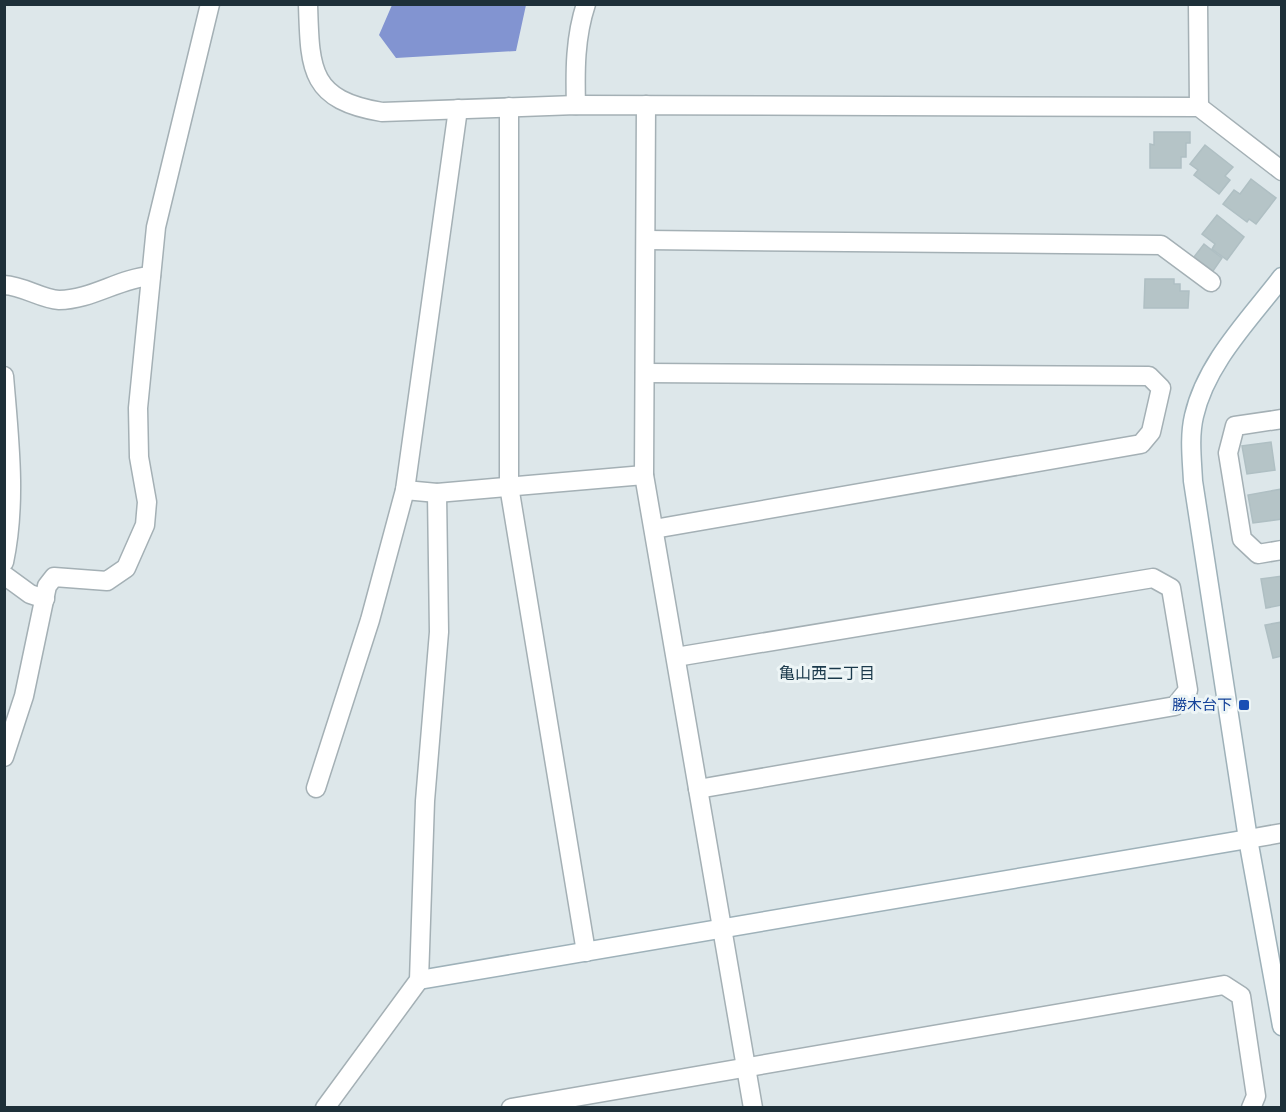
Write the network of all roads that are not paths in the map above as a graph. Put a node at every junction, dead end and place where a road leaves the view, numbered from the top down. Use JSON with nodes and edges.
{"nodes":[{"id":1,"x":210,"y":4,"type":"edge"},
{"id":2,"x":308,"y":4,"type":"edge"},
{"id":3,"x":586,"y":4,"type":"edge"},
{"id":4,"x":1198,"y":4,"type":"edge"},
{"id":5,"x":576,"y":105,"type":"junction"},
{"id":6,"x":646,"y":105,"type":"junction"},
{"id":7,"x":509,"y":107,"type":"junction"},
{"id":8,"x":1199,"y":107,"type":"junction"},
{"id":9,"x":458,"y":109,"type":"junction"},
{"id":10,"x":1281,"y":171,"type":"edge"},
{"id":11,"x":646,"y":240,"type":"junction"},
{"id":12,"x":151,"y":276,"type":"junction"},
{"id":13,"x":1281,"y":277,"type":"edge"},
{"id":14,"x":1211,"y":282,"type":"dead end"},
{"id":15,"x":4,"y":285,"type":"edge"},
{"id":16,"x":645,"y":373,"type":"junction"},
{"id":17,"x":4,"y":376,"type":"edge"},
{"id":18,"x":1281,"y":419,"type":"edge"},
{"id":19,"x":644,"y":475,"type":"junction"},
{"id":20,"x":509,"y":486,"type":"junction"},
{"id":21,"x":405,"y":490,"type":"junction"},
{"id":22,"x":437,"y":493,"type":"junction"},
{"id":23,"x":654,"y":529,"type":"junction"},
{"id":24,"x":1281,"y":550,"type":"edge"},
{"id":25,"x":4,"y":562,"type":"edge"},
{"id":26,"x":4,"y":575,"type":"edge"},
{"id":27,"x":45,"y":599,"type":"junction"},
{"id":28,"x":675,"y":657,"type":"junction"},
{"id":29,"x":4,"y":757,"type":"edge"},
{"id":30,"x":316,"y":788,"type":"dead end"},
{"id":31,"x":698,"y":789,"type":"junction"},
{"id":32,"x":1281,"y":833,"type":"edge"},
{"id":33,"x":1248,"y":839,"type":"junction"},
{"id":34,"x":722,"y":928,"type":"junction"},
{"id":35,"x":586,"y":952,"type":"junction"},
{"id":36,"x":419,"y":980,"type":"junction"},
{"id":37,"x":1281,"y":1026,"type":"edge"},
{"id":38,"x":746,"y":1067,"type":"junction"},
{"id":39,"x":325,"y":1107,"type":"edge"},
{"id":40,"x":511,"y":1107,"type":"edge"},
{"id":41,"x":753,"y":1107,"type":"edge"},
{"id":42,"x":1251,"y":1107,"type":"edge"}],
"edges":[{"from":1,"to":12,"type":"street"},
{"from":2,"to":9,"type":"street"},
{"from":3,"to":5,"type":"street"},
{"from":4,"to":8,"type":"street"},
{"from":5,"to":6,"type":"street"},
{"from":5,"to":7,"type":"street"},
{"from":6,"to":8,"type":"street"},
{"from":6,"to":11,"type":"street"},
{"from":7,"to":9,"type":"street"},
{"from":7,"to":20,"type":"street"},
{"from":8,"to":10,"type":"street"},
{"from":9,"to":21,"type":"street"},
{"from":11,"to":14,"type":"street"},
{"from":11,"to":16,"type":"street"},
{"from":12,"to":15,"type":"street"},
{"from":12,"to":27,"type":"street"},
{"from":13,"to":33,"type":"street"},
{"from":16,"to":19,"type":"street"},
{"from":16,"to":23,"type":"street"},
{"from":17,"to":25,"type":"street"},
{"from":18,"to":24,"type":"street"},
{"from":19,"to":20,"type":"street"},
{"from":19,"to":23,"type":"street"},
{"from":20,"to":22,"type":"street"},
{"from":20,"to":35,"type":"street"},
{"from":21,"to":22,"type":"street"},
{"from":21,"to":30,"type":"street"},
{"from":22,"to":36,"type":"street"},
{"from":23,"to":28,"type":"street"},
{"from":26,"to":27,"type":"street"},
{"from":27,"to":29,"type":"street"},
{"from":28,"to":31,"type":"street"},
{"from":28,"to":31,"type":"street"},
{"from":31,"to":34,"type":"street"},
{"from":32,"to":33,"type":"street"},
{"from":33,"to":34,"type":"street"},
{"from":33,"to":37,"type":"street"},
{"from":34,"to":35,"type":"street"},
{"from":34,"to":38,"type":"street"},
{"from":35,"to":36,"type":"street"},
{"from":36,"to":39,"type":"street"},
{"from":38,"to":40,"type":"street"},
{"from":38,"to":41,"type":"street"},
{"from":38,"to":42,"type":"street"}]}
